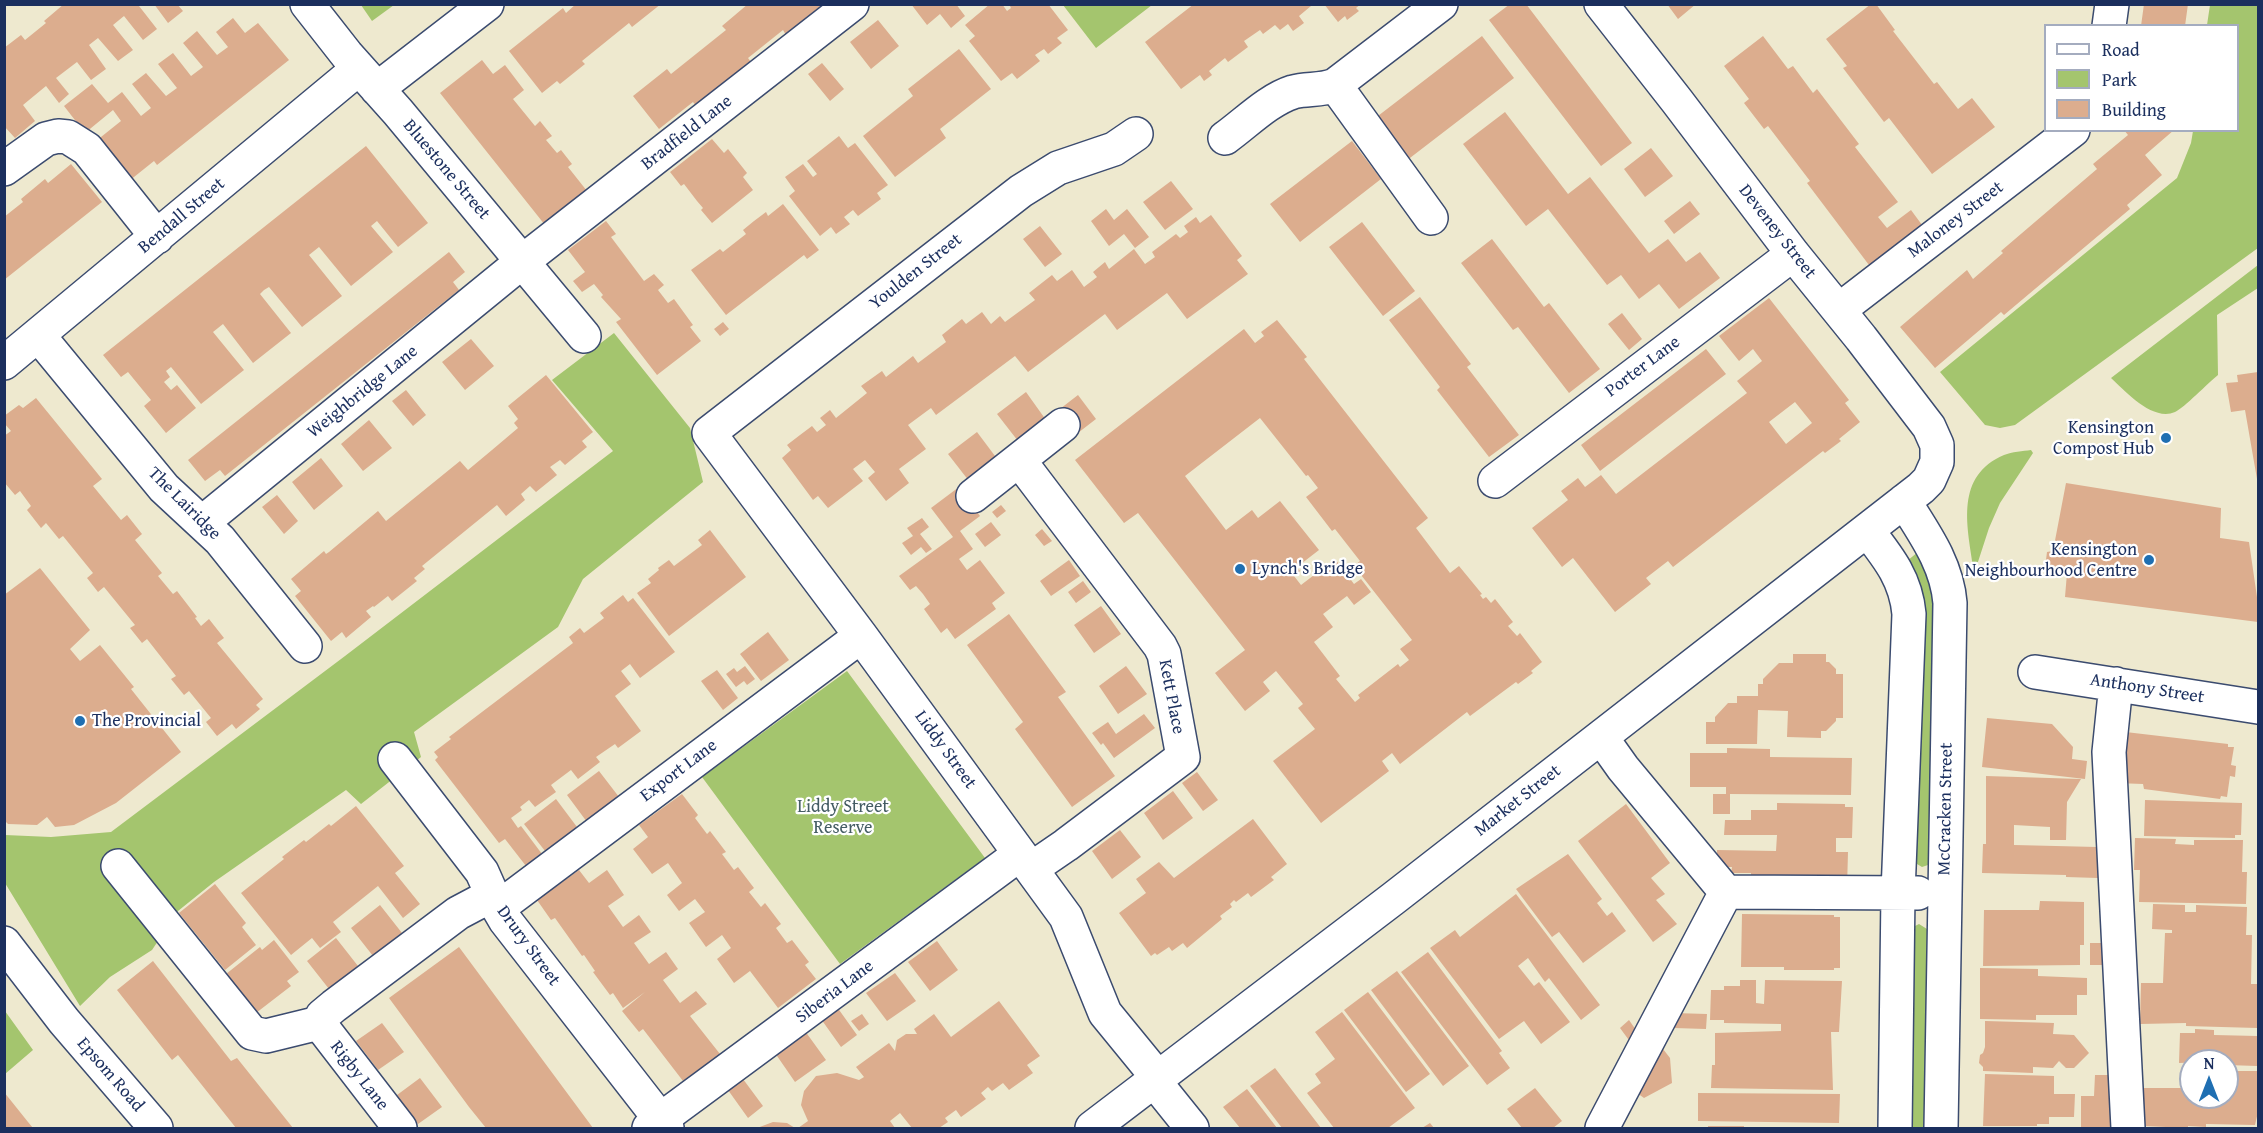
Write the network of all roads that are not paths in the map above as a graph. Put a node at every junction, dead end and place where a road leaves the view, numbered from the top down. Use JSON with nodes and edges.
{"nodes":[{"id":1,"x":307,"y":4,"type":"edge"},
{"id":2,"x":487,"y":4,"type":"edge"},
{"id":3,"x":852,"y":4,"type":"edge"},
{"id":4,"x":1441,"y":4,"type":"edge"},
{"id":5,"x":1601,"y":4,"type":"edge"},
{"id":6,"x":2112,"y":4,"type":"edge"},
{"id":7,"x":2109,"y":24,"type":"edge"},
{"id":8,"x":368,"y":79,"type":"junction"},
{"id":9,"x":1335,"y":85,"type":"junction"},
{"id":10,"x":2070,"y":132,"type":"edge"},
{"id":11,"x":1136,"y":134,"type":"dead end"},
{"id":12,"x":1225,"y":138,"type":"dead end"},
{"id":13,"x":4,"y":169,"type":"edge"},
{"id":14,"x":1431,"y":218,"type":"dead end"},
{"id":15,"x":157,"y":237,"type":"junction"},
{"id":16,"x":1793,"y":254,"type":"junction"},
{"id":17,"x":523,"y":261,"type":"junction"},
{"id":18,"x":1839,"y":310,"type":"junction"},
{"id":19,"x":38,"y":335,"type":"junction"},
{"id":20,"x":584,"y":336,"type":"dead end"},
{"id":21,"x":4,"y":363,"type":"edge"},
{"id":22,"x":1063,"y":425,"type":"dead end"},
{"id":23,"x":709,"y":433,"type":"joint"},
{"id":24,"x":1019,"y":460,"type":"junction"},
{"id":25,"x":1936,"y":465,"type":"joint"},
{"id":26,"x":1495,"y":482,"type":"dead end"},
{"id":27,"x":973,"y":496,"type":"dead end"},
{"id":28,"x":1904,"y":501,"type":"junction"},
{"id":29,"x":203,"y":522,"type":"junction"},
{"id":30,"x":1867,"y":530,"type":"junction"},
{"id":31,"x":861,"y":636,"type":"junction"},
{"id":32,"x":305,"y":646,"type":"dead end"},
{"id":33,"x":2035,"y":672,"type":"dead end"},
{"id":34,"x":2116,"y":684,"type":"junction"},
{"id":35,"x":2259,"y":707,"type":"edge"},
{"id":36,"x":1601,"y":737,"type":"junction"},
{"id":37,"x":395,"y":759,"type":"dead end"},
{"id":38,"x":1026,"y":862,"type":"junction"},
{"id":39,"x":118,"y":866,"type":"dead end"},
{"id":40,"x":1726,"y":892,"type":"junction"},
{"id":41,"x":1898,"y":893,"type":"junction"},
{"id":42,"x":1944,"y":894,"type":"junction"},
{"id":43,"x":495,"y":901,"type":"junction"},
{"id":44,"x":4,"y":943,"type":"edge"},
{"id":45,"x":64,"y":1021,"type":"junction"},
{"id":46,"x":319,"y":1023,"type":"junction"},
{"id":47,"x":1157,"y":1080,"type":"junction"},
{"id":48,"x":659,"y":1126,"type":"edge"},
{"id":49,"x":132,"y":1128,"type":"edge"},
{"id":50,"x":156,"y":1128,"type":"edge"},
{"id":51,"x":400,"y":1128,"type":"edge"},
{"id":52,"x":1092,"y":1128,"type":"edge"},
{"id":53,"x":1192,"y":1128,"type":"edge"},
{"id":54,"x":1602,"y":1128,"type":"edge"},
{"id":55,"x":1895,"y":1128,"type":"edge"},
{"id":56,"x":1941,"y":1128,"type":"edge"},
{"id":57,"x":2128,"y":1128,"type":"edge"}],
"edges":[{"from":1,"to":8,"type":"street","name":"Bluestone Street"},
{"from":2,"to":8,"type":"street","name":"Bendall Street"},
{"from":3,"to":17,"type":"street","name":"Bradfield Lane"},
{"from":4,"to":9,"type":"street"},
{"from":5,"to":16,"type":"street","name":"Deveney Street"},
{"from":6,"to":7,"type":"street"},
{"from":8,"to":15,"type":"street","name":"Bendall Street"},
{"from":8,"to":17,"type":"street","name":"Bluestone Street"},
{"from":9,"to":12,"type":"street"},
{"from":9,"to":14,"type":"street"},
{"from":10,"to":18,"type":"street","name":"Maloney Street"},
{"from":11,"to":23,"type":"street","name":"Youlden Street"},
{"from":13,"to":15,"type":"street"},
{"from":15,"to":19,"type":"street","name":"Bendall Street"},
{"from":16,"to":18,"type":"street","name":"Deveney Street"},
{"from":16,"to":26,"type":"street","name":"Porter Lane"},
{"from":17,"to":20,"type":"street","name":"Bluestone Street"},
{"from":17,"to":29,"type":"street","name":"Weighbridge Lane"},
{"from":18,"to":25,"type":"street","name":"Deveney Street"},
{"from":19,"to":21,"type":"street","name":"Bendall Street"},
{"from":19,"to":29,"type":"street","name":"The Lairidge"},
{"from":22,"to":24,"type":"street"},
{"from":23,"to":31,"type":"street","name":"Liddy Street"},
{"from":24,"to":27,"type":"street"},
{"from":24,"to":38,"type":"street","name":"Kett Place"},
{"from":25,"to":28,"type":"street","name":"Market Street"},
{"from":28,"to":30,"type":"street","name":"Market Street"},
{"from":28,"to":42,"type":"street","name":"McCracken Street"},
{"from":29,"to":32,"type":"street","name":"The Lairidge"},
{"from":30,"to":36,"type":"street","name":"Market Street"},
{"from":30,"to":41,"type":"street"},
{"from":31,"to":38,"type":"street","name":"Liddy Street"},
{"from":31,"to":43,"type":"street","name":"Export Lane"},
{"from":33,"to":34,"type":"street","name":"Anthony Street"},
{"from":34,"to":35,"type":"street","name":"Anthony Street"},
{"from":34,"to":57,"type":"street"},
{"from":36,"to":40,"type":"street"},
{"from":36,"to":47,"type":"street","name":"Market Street"},
{"from":37,"to":43,"type":"street","name":"Drury Street"},
{"from":38,"to":47,"type":"street","name":"Liddy Street"},
{"from":38,"to":48,"type":"street","name":"Siberia Lane"},
{"from":39,"to":46,"type":"street"},
{"from":40,"to":41,"type":"street"},
{"from":40,"to":54,"type":"street"},
{"from":41,"to":42,"type":"street"},
{"from":41,"to":55,"type":"street"},
{"from":42,"to":56,"type":"street","name":"McCracken Street"},
{"from":43,"to":46,"type":"street","name":"Export Lane"},
{"from":43,"to":48,"type":"street","name":"Drury Street"},
{"from":44,"to":45,"type":"street","name":"Epsom Road"},
{"from":45,"to":49,"type":"street","name":"Epsom Road"},
{"from":45,"to":50,"type":"street","name":"Epsom Road"},
{"from":46,"to":51,"type":"street","name":"Rigby Lane"},
{"from":47,"to":52,"type":"street","name":"Market Street"},
{"from":47,"to":53,"type":"street","name":"Liddy Street"}]}
